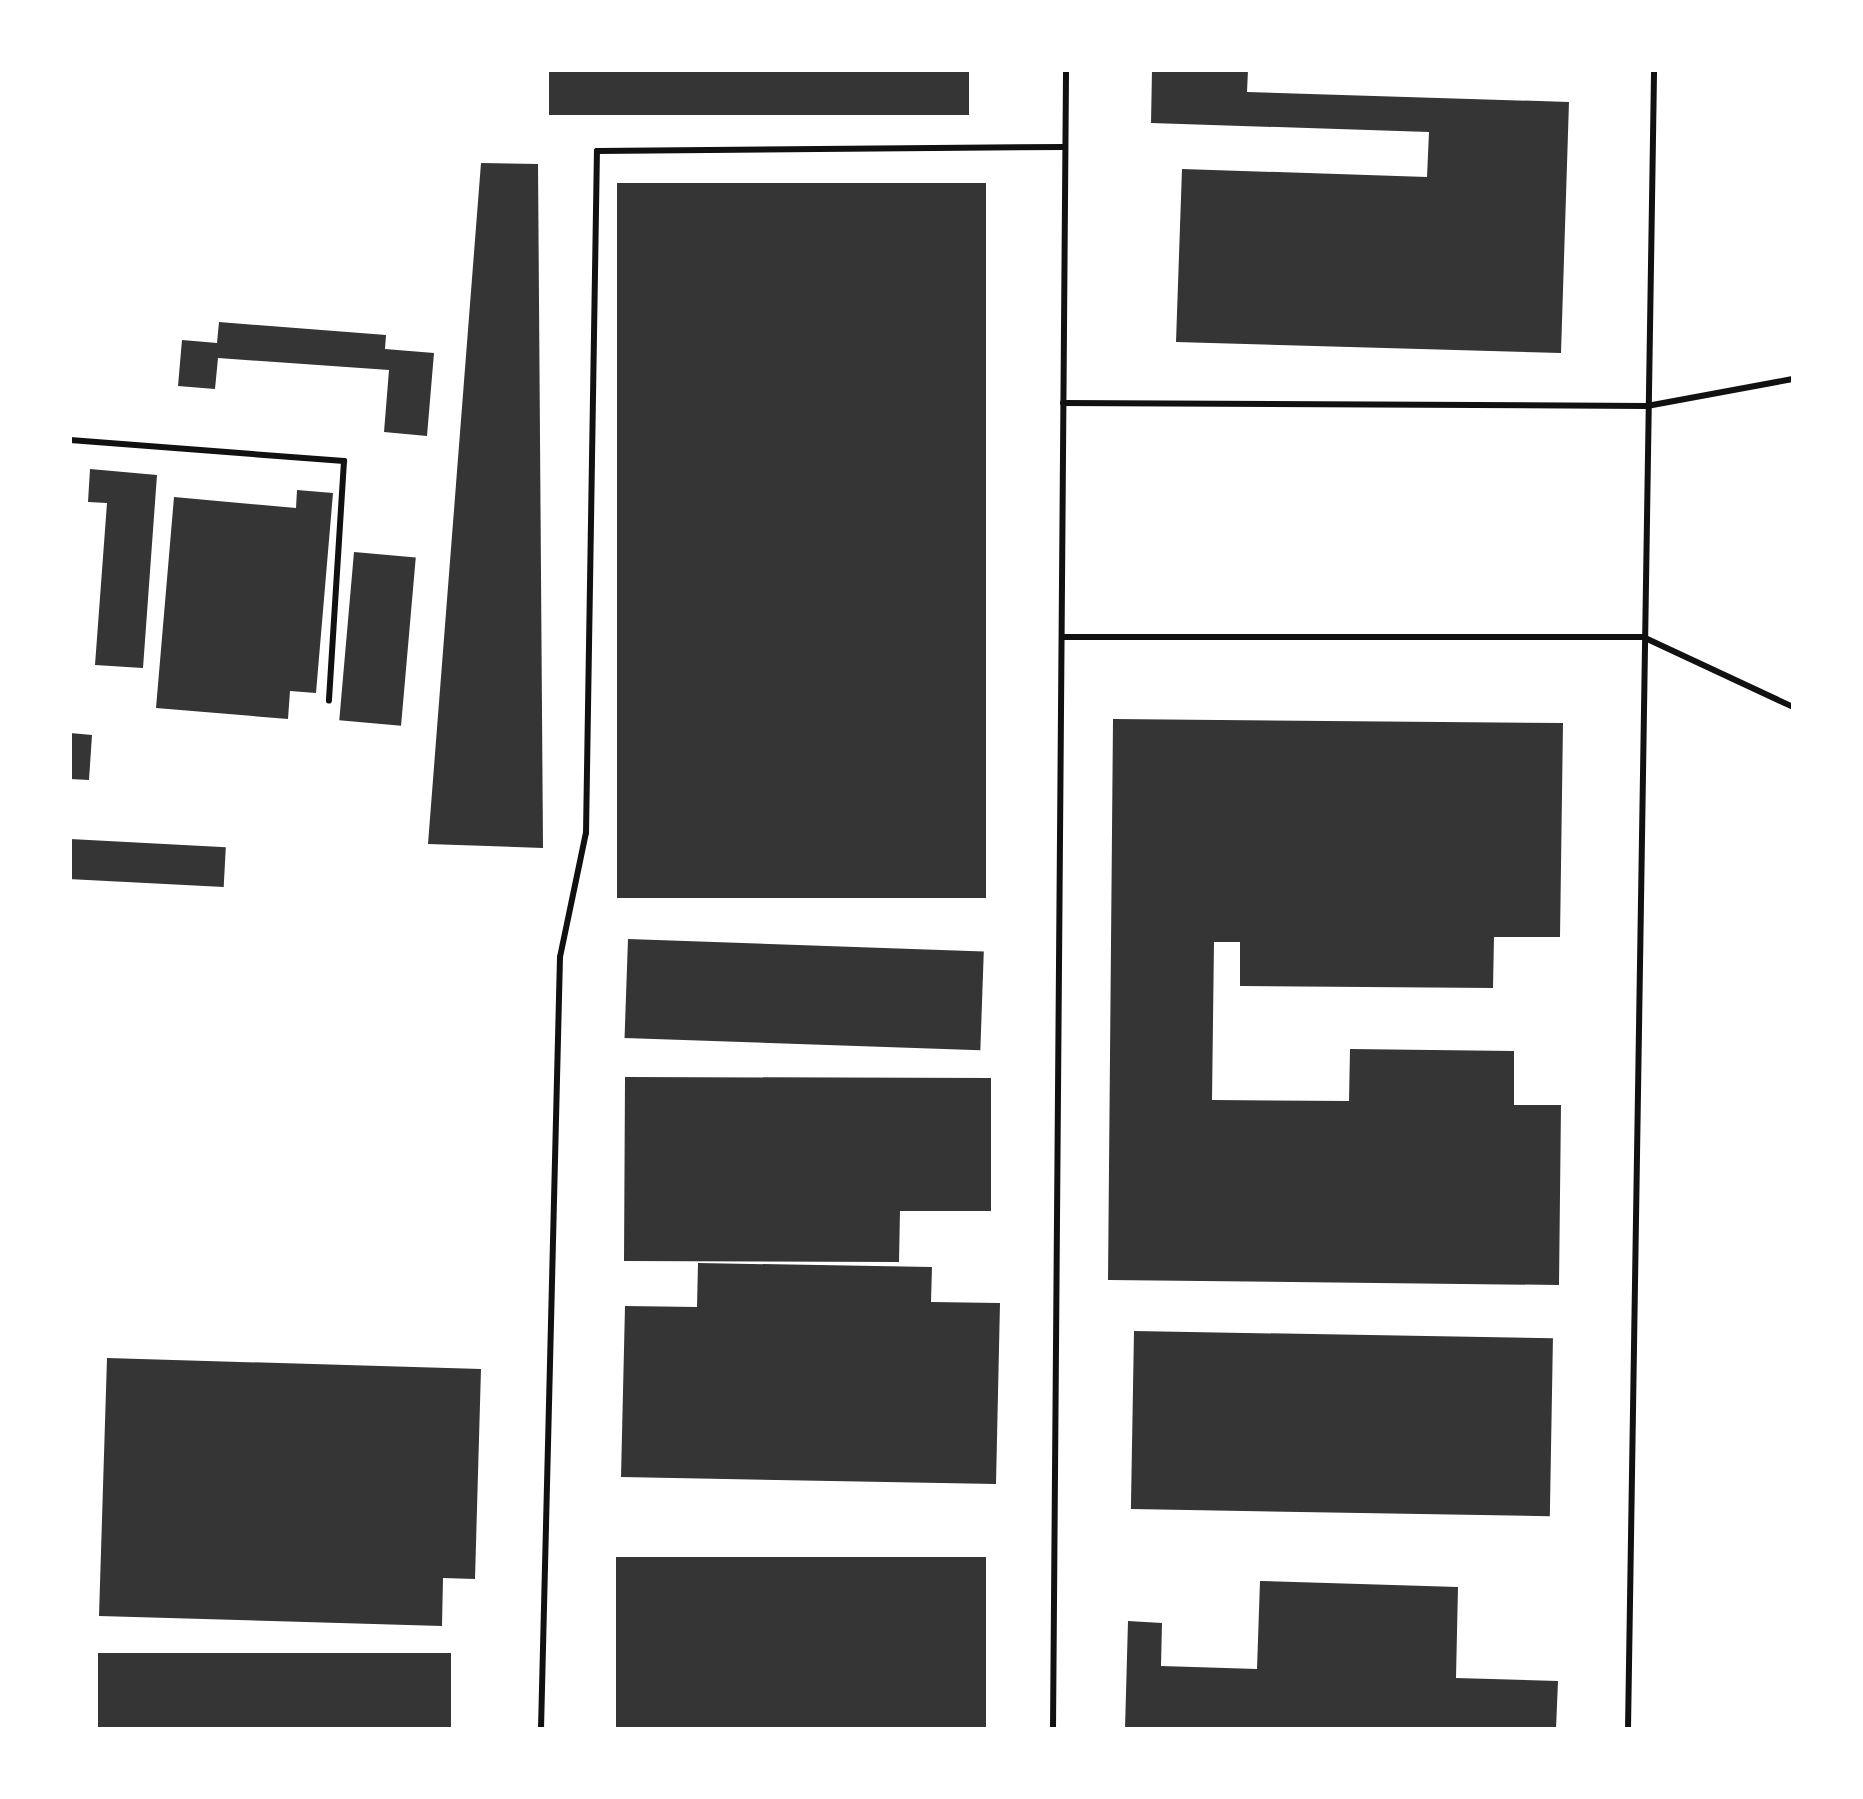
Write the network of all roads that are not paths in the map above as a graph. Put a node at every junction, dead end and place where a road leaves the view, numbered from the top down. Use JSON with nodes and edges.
{"nodes":[{"id":1,"x":1066,"y":70,"type":"edge"},
{"id":2,"x":1654,"y":70,"type":"edge"},
{"id":3,"x":1065,"y":147,"type":"junction"},
{"id":4,"x":1793,"y":379,"type":"edge"},
{"id":5,"x":1063,"y":403,"type":"junction"},
{"id":6,"x":1647,"y":406,"type":"junction"},
{"id":7,"x":70,"y":440,"type":"edge"},
{"id":8,"x":1062,"y":637,"type":"junction"},
{"id":9,"x":1643,"y":637,"type":"junction"},
{"id":10,"x":329,"y":701,"type":"dead end"},
{"id":11,"x":1793,"y":707,"type":"edge"},
{"id":12,"x":541,"y":1729,"type":"edge"},
{"id":13,"x":1053,"y":1729,"type":"edge"},
{"id":14,"x":1628,"y":1729,"type":"edge"}],
"edges":[{"from":1,"to":3,"type":"lane"},
{"from":2,"to":6,"type":"lane"},
{"from":3,"to":5,"type":"lane"},
{"from":3,"to":12,"type":"lane"},
{"from":4,"to":6,"type":"lane"},
{"from":5,"to":6,"type":"lane"},
{"from":5,"to":8,"type":"lane"},
{"from":6,"to":9,"type":"lane"},
{"from":7,"to":10,"type":"lane"},
{"from":8,"to":9,"type":"lane"},
{"from":8,"to":13,"type":"lane"},
{"from":9,"to":11,"type":"lane"},
{"from":9,"to":14,"type":"lane"}]}
